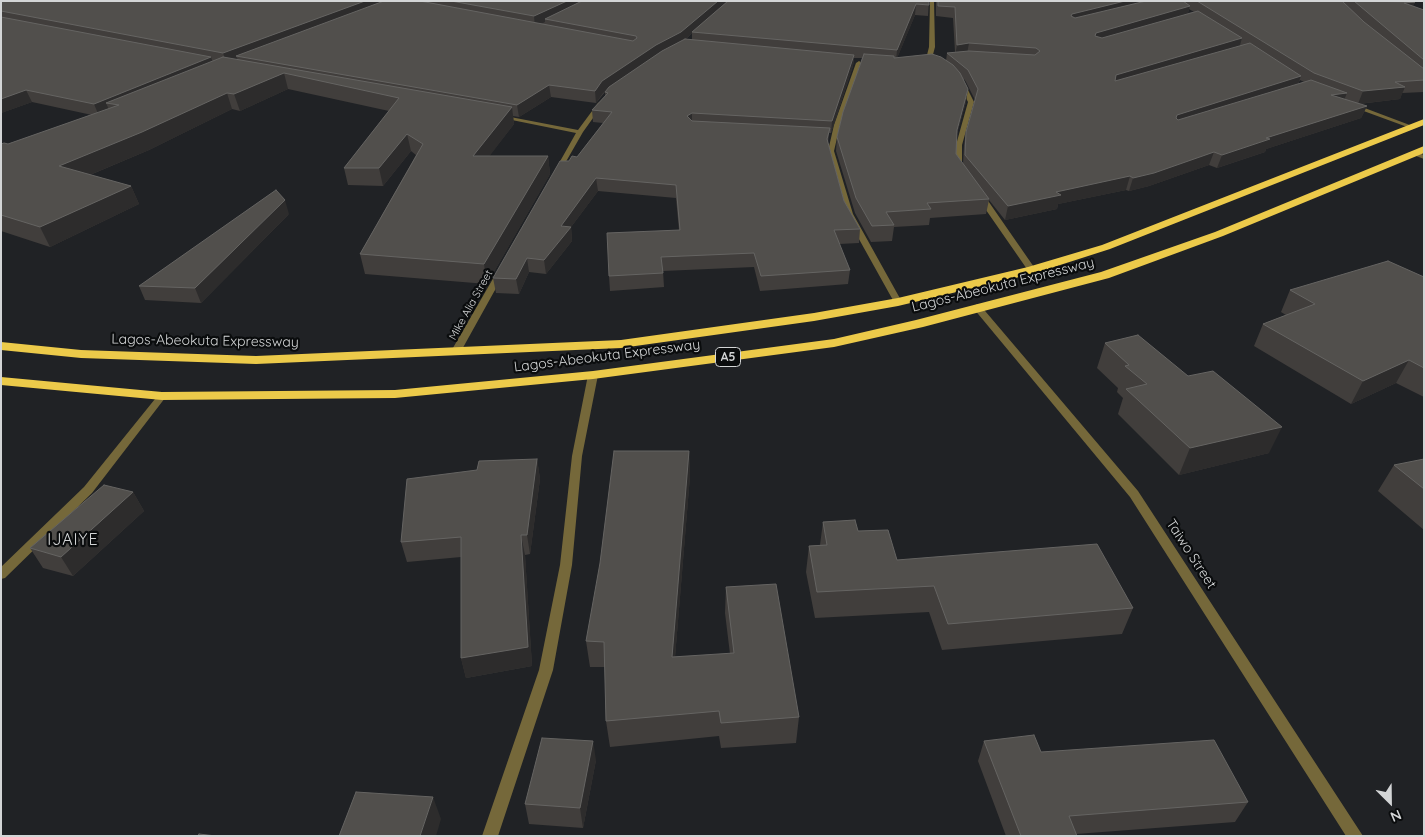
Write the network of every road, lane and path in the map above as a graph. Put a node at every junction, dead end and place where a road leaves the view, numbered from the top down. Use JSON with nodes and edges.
{"nodes":[{"id":1,"x":932,"y":1,"type":"edge"},
{"id":2,"x":850,"y":62,"type":"edge"},
{"id":3,"x":859,"y":63,"type":"junction"},
{"id":4,"x":868,"y":63,"type":"edge"},
{"id":5,"x":940,"y":64,"type":"edge"},
{"id":6,"x":958,"y":80,"type":"edge"},
{"id":7,"x":606,"y":96,"type":"edge"},
{"id":8,"x":1348,"y":104,"type":"edge"},
{"id":9,"x":492,"y":116,"type":"edge"},
{"id":10,"x":1418,"y":124,"type":"edge"},
{"id":11,"x":580,"y":132,"type":"junction"},
{"id":12,"x":824,"y":136,"type":"edge"},
{"id":13,"x":834,"y":137,"type":"junction"},
{"id":14,"x":1420,"y":153,"type":"edge"},
{"id":15,"x":554,"y":176,"type":"edge"},
{"id":16,"x":964,"y":177,"type":"edge"},
{"id":17,"x":976,"y":192,"type":"edge"},
{"id":18,"x":502,"y":269,"type":"edge"},
{"id":19,"x":1032,"y":270,"type":"junction"},
{"id":20,"x":898,"y":302,"type":"junction"},
{"id":21,"x":977,"y":308,"type":"junction"},
{"id":22,"x":1,"y":346,"type":"edge"},
{"id":23,"x":455,"y":353,"type":"junction"},
{"id":24,"x":593,"y":375,"type":"junction"},
{"id":25,"x":1,"y":381,"type":"edge"},
{"id":26,"x":162,"y":396,"type":"junction"},
{"id":27,"x":1,"y":575,"type":"edge"},
{"id":28,"x":490,"y":836,"type":"edge"},
{"id":29,"x":1355,"y":836,"type":"edge"}],
"edges":[{"from":1,"to":5,"type":"street"},
{"from":2,"to":3,"type":"street"},
{"from":3,"to":4,"type":"street"},
{"from":3,"to":13,"type":"street"},
{"from":6,"to":16,"type":"street"},
{"from":7,"to":11,"type":"street"},
{"from":8,"to":10,"type":"street"},
{"from":9,"to":11,"type":"street"},
{"from":10,"to":19,"type":"highway","name":"Lagos-Abeokuta Expressway","number":"A5"},
{"from":11,"to":15,"type":"street"},
{"from":12,"to":13,"type":"street"},
{"from":13,"to":20,"type":"street"},
{"from":14,"to":21,"type":"highway","name":"Lagos-Abeokuta Expressway","number":"A5"},
{"from":17,"to":19,"type":"street"},
{"from":18,"to":23,"type":"street","name":"Mike Alia Street"},
{"from":19,"to":20,"type":"highway","name":"Lagos-Abeokuta Expressway","number":"A5"},
{"from":20,"to":23,"type":"highway","name":"Lagos-Abeokuta Expressway","number":"A5"},
{"from":21,"to":24,"type":"highway","name":"Lagos-Abeokuta Expressway","number":"A5"},
{"from":21,"to":29,"type":"street","name":"Taiwo Street"},
{"from":22,"to":23,"type":"highway","name":"Lagos-Abeokuta Expressway","number":"A5"},
{"from":24,"to":26,"type":"highway","name":"Lagos-Abeokuta Expressway","number":"A5"},
{"from":24,"to":28,"type":"street"},
{"from":25,"to":26,"type":"highway","name":"Lagos-Abeokuta Expressway","number":"A5"},
{"from":26,"to":27,"type":"street"}]}
